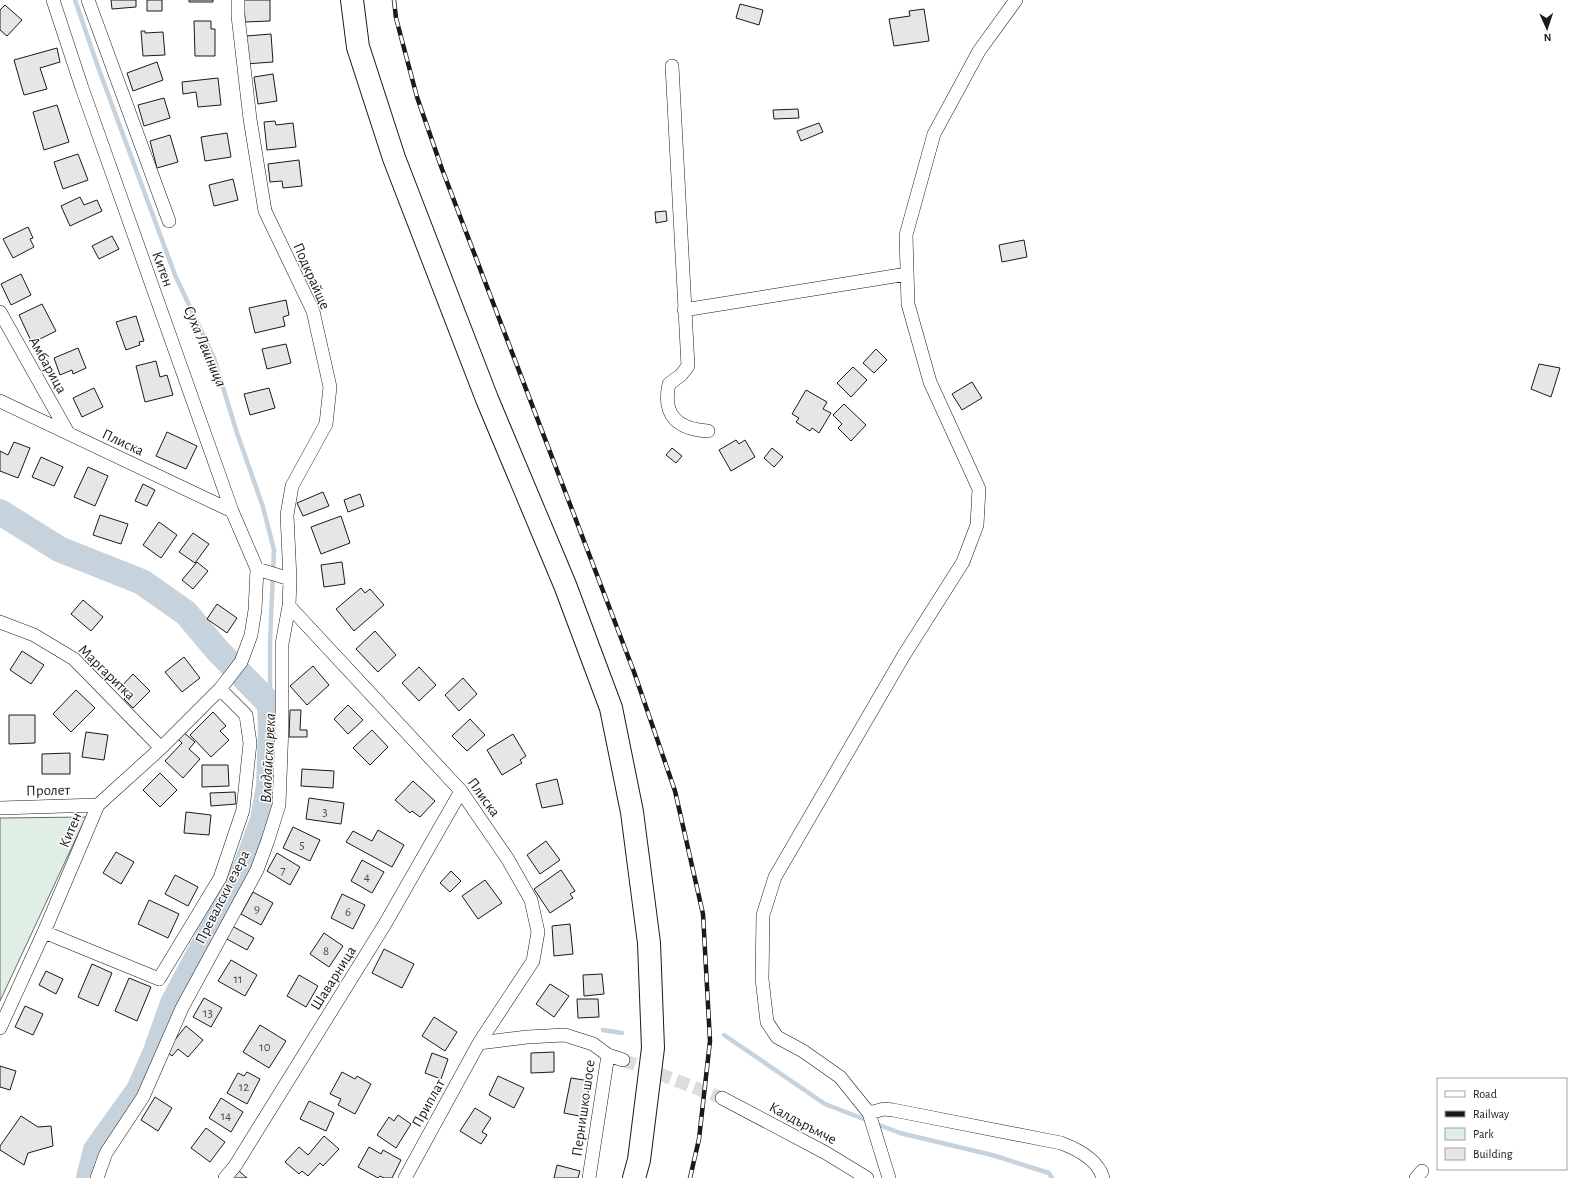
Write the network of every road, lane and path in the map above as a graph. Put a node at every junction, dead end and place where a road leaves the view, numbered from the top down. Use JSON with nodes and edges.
{"nodes":[{"id":1,"x":53,"y":0,"type":"edge"},
{"id":2,"x":88,"y":0,"type":"edge"},
{"id":3,"x":238,"y":0,"type":"edge"},
{"id":4,"x":352,"y":0,"type":"edge"},
{"id":5,"x":1016,"y":0,"type":"edge"},
{"id":6,"x":672,"y":66,"type":"dead end"},
{"id":7,"x":169,"y":221,"type":"dead end"},
{"id":8,"x":907,"y":274,"type":"junction"},
{"id":9,"x":684,"y":310,"type":"junction"},
{"id":10,"x":0,"y":312,"type":"edge"},
{"id":11,"x":0,"y":401,"type":"edge"},
{"id":12,"x":708,"y":431,"type":"dead end"},
{"id":13,"x":68,"y":433,"type":"junction"},
{"id":14,"x":232,"y":511,"type":"junction"},
{"id":15,"x":259,"y":569,"type":"junction"},
{"id":16,"x":286,"y":577,"type":"junction"},
{"id":17,"x":289,"y":606,"type":"junction"},
{"id":18,"x":0,"y":622,"type":"edge"},
{"id":19,"x":222,"y":686,"type":"junction"},
{"id":20,"x":161,"y":748,"type":"junction"},
{"id":21,"x":461,"y":791,"type":"junction"},
{"id":22,"x":98,"y":805,"type":"junction"},
{"id":23,"x":0,"y":808,"type":"edge"},
{"id":24,"x":44,"y":932,"type":"junction"},
{"id":25,"x":0,"y":1028,"type":"edge"},
{"id":26,"x":479,"y":1043,"type":"junction"},
{"id":27,"x":608,"y":1055,"type":"junction"},
{"id":28,"x":623,"y":1060,"type":"tunnel mouth"},
{"id":29,"x":722,"y":1098,"type":"tunnel mouth"},
{"id":30,"x":869,"y":1113,"type":"junction"},
{"id":31,"x":97,"y":1178,"type":"edge"},
{"id":32,"x":225,"y":1178,"type":"edge"},
{"id":33,"x":405,"y":1178,"type":"edge"},
{"id":34,"x":589,"y":1178,"type":"edge"},
{"id":35,"x":634,"y":1178,"type":"edge"},
{"id":36,"x":867,"y":1178,"type":"edge"},
{"id":37,"x":890,"y":1178,"type":"edge"},
{"id":38,"x":1103,"y":1178,"type":"edge"}],
"edges":[{"from":1,"to":14,"type":"street","name":"Китен"},
{"from":2,"to":7,"type":"street"},
{"from":3,"to":16,"type":"street","name":"Подкрайще"},
{"from":4,"to":35,"type":"highway"},
{"from":5,"to":8,"type":"street"},
{"from":6,"to":9,"type":"street"},
{"from":8,"to":9,"type":"street"},
{"from":8,"to":30,"type":"street"},
{"from":9,"to":12,"type":"street"},
{"from":10,"to":13,"type":"street","name":"Амбарица"},
{"from":11,"to":13,"type":"street","name":"Плиска"},
{"from":13,"to":14,"type":"street","name":"Плиска"},
{"from":14,"to":15,"type":"street","name":"Китен"},
{"from":15,"to":16,"type":"street"},
{"from":15,"to":19,"type":"street","name":"Китен"},
{"from":16,"to":17,"type":"street","name":"Подкрайще"},
{"from":17,"to":21,"type":"street","name":"Плиска"},
{"from":17,"to":31,"type":"street","name":"Превалски езера"},
{"from":18,"to":20,"type":"street","name":"Маргаритка"},
{"from":19,"to":20,"type":"street","name":"Китен"},
{"from":19,"to":24,"type":"street"},
{"from":20,"to":22,"type":"street","name":"Китен"},
{"from":21,"to":26,"type":"street","name":"Плиска"},
{"from":21,"to":32,"type":"street","name":"Шаварница"},
{"from":22,"to":23,"type":"street","name":"Пролет"},
{"from":22,"to":24,"type":"street","name":"Китен"},
{"from":24,"to":25,"type":"street","name":"Китен"},
{"from":26,"to":27,"type":"street","name":"Пернишко шосе"},
{"from":26,"to":33,"type":"street","name":"Приплат"},
{"from":27,"to":28,"type":"street"},
{"from":27,"to":34,"type":"street","name":"Пернишко шосе"},
{"from":29,"to":36,"type":"street","name":"Калдъръмче"},
{"from":30,"to":37,"type":"street"},
{"from":30,"to":38,"type":"street"}]}
